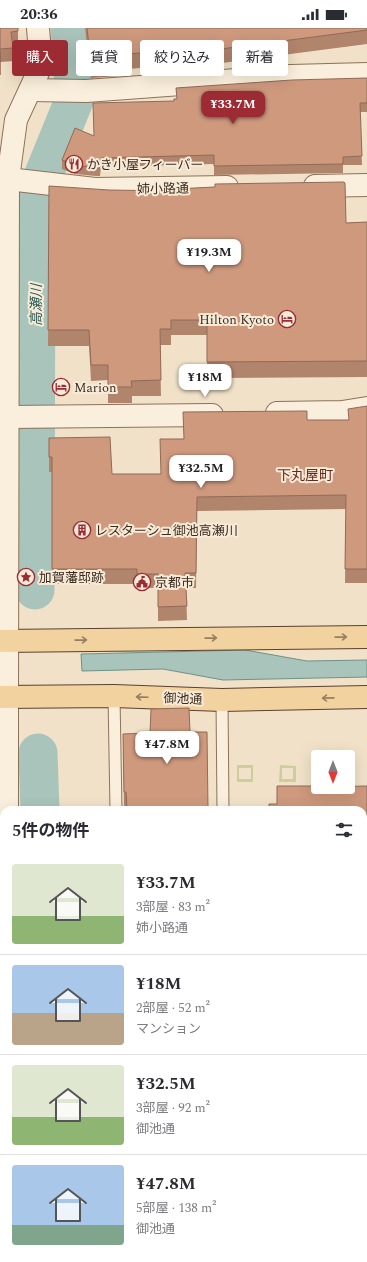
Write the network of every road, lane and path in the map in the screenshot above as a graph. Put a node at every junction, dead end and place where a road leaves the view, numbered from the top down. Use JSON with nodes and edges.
{"nodes":[{"id":1,"x":38,"y":28,"type":"edge"},
{"id":2,"x":367,"y":74,"type":"edge"},
{"id":3,"x":31,"y":90,"type":"junction"},
{"id":4,"x":17,"y":180,"type":"junction"},
{"id":5,"x":367,"y":185,"type":"edge"},
{"id":6,"x":297,"y":186,"type":"edge"},
{"id":7,"x":250,"y":187,"type":"edge"},
{"id":8,"x":367,"y":408,"type":"edge"},
{"id":9,"x":233,"y":414,"type":"edge"},
{"id":10,"x":256,"y":414,"type":"edge"},
{"id":11,"x":16,"y":417,"type":"junction"},
{"id":12,"x":367,"y":637,"type":"edge"},
{"id":13,"x":4,"y":640,"type":"edge"},
{"id":14,"x":114,"y":696,"type":"junction"},
{"id":15,"x":3,"y":697,"type":"edge"},
{"id":16,"x":367,"y":697,"type":"edge"},
{"id":17,"x":222,"y":700,"type":"junction"},
{"id":18,"x":7,"y":806,"type":"edge"},
{"id":19,"x":116,"y":806,"type":"edge"},
{"id":20,"x":223,"y":806,"type":"edge"}],
"edges":[{"from":1,"to":3,"type":"street"},
{"from":2,"to":3,"type":"street"},
{"from":3,"to":4,"type":"street"},
{"from":4,"to":7,"type":"street","name":"姉小路通"},
{"from":4,"to":11,"type":"street"},
{"from":5,"to":6,"type":"street"},
{"from":8,"to":10,"type":"street"},
{"from":9,"to":11,"type":"street"},
{"from":11,"to":13,"type":"street"},
{"from":13,"to":12,"type":"main road","one_way":true},
{"from":13,"to":15,"type":"street"},
{"from":14,"to":15,"type":"main road","name":"御池通"},
{"from":17,"to":14,"type":"main road","name":"御池通","one_way":true},
{"from":14,"to":19,"type":"lane"},
{"from":15,"to":18,"type":"street"},
{"from":16,"to":17,"type":"main road","name":"御池通","one_way":true},
{"from":17,"to":20,"type":"lane"}]}
